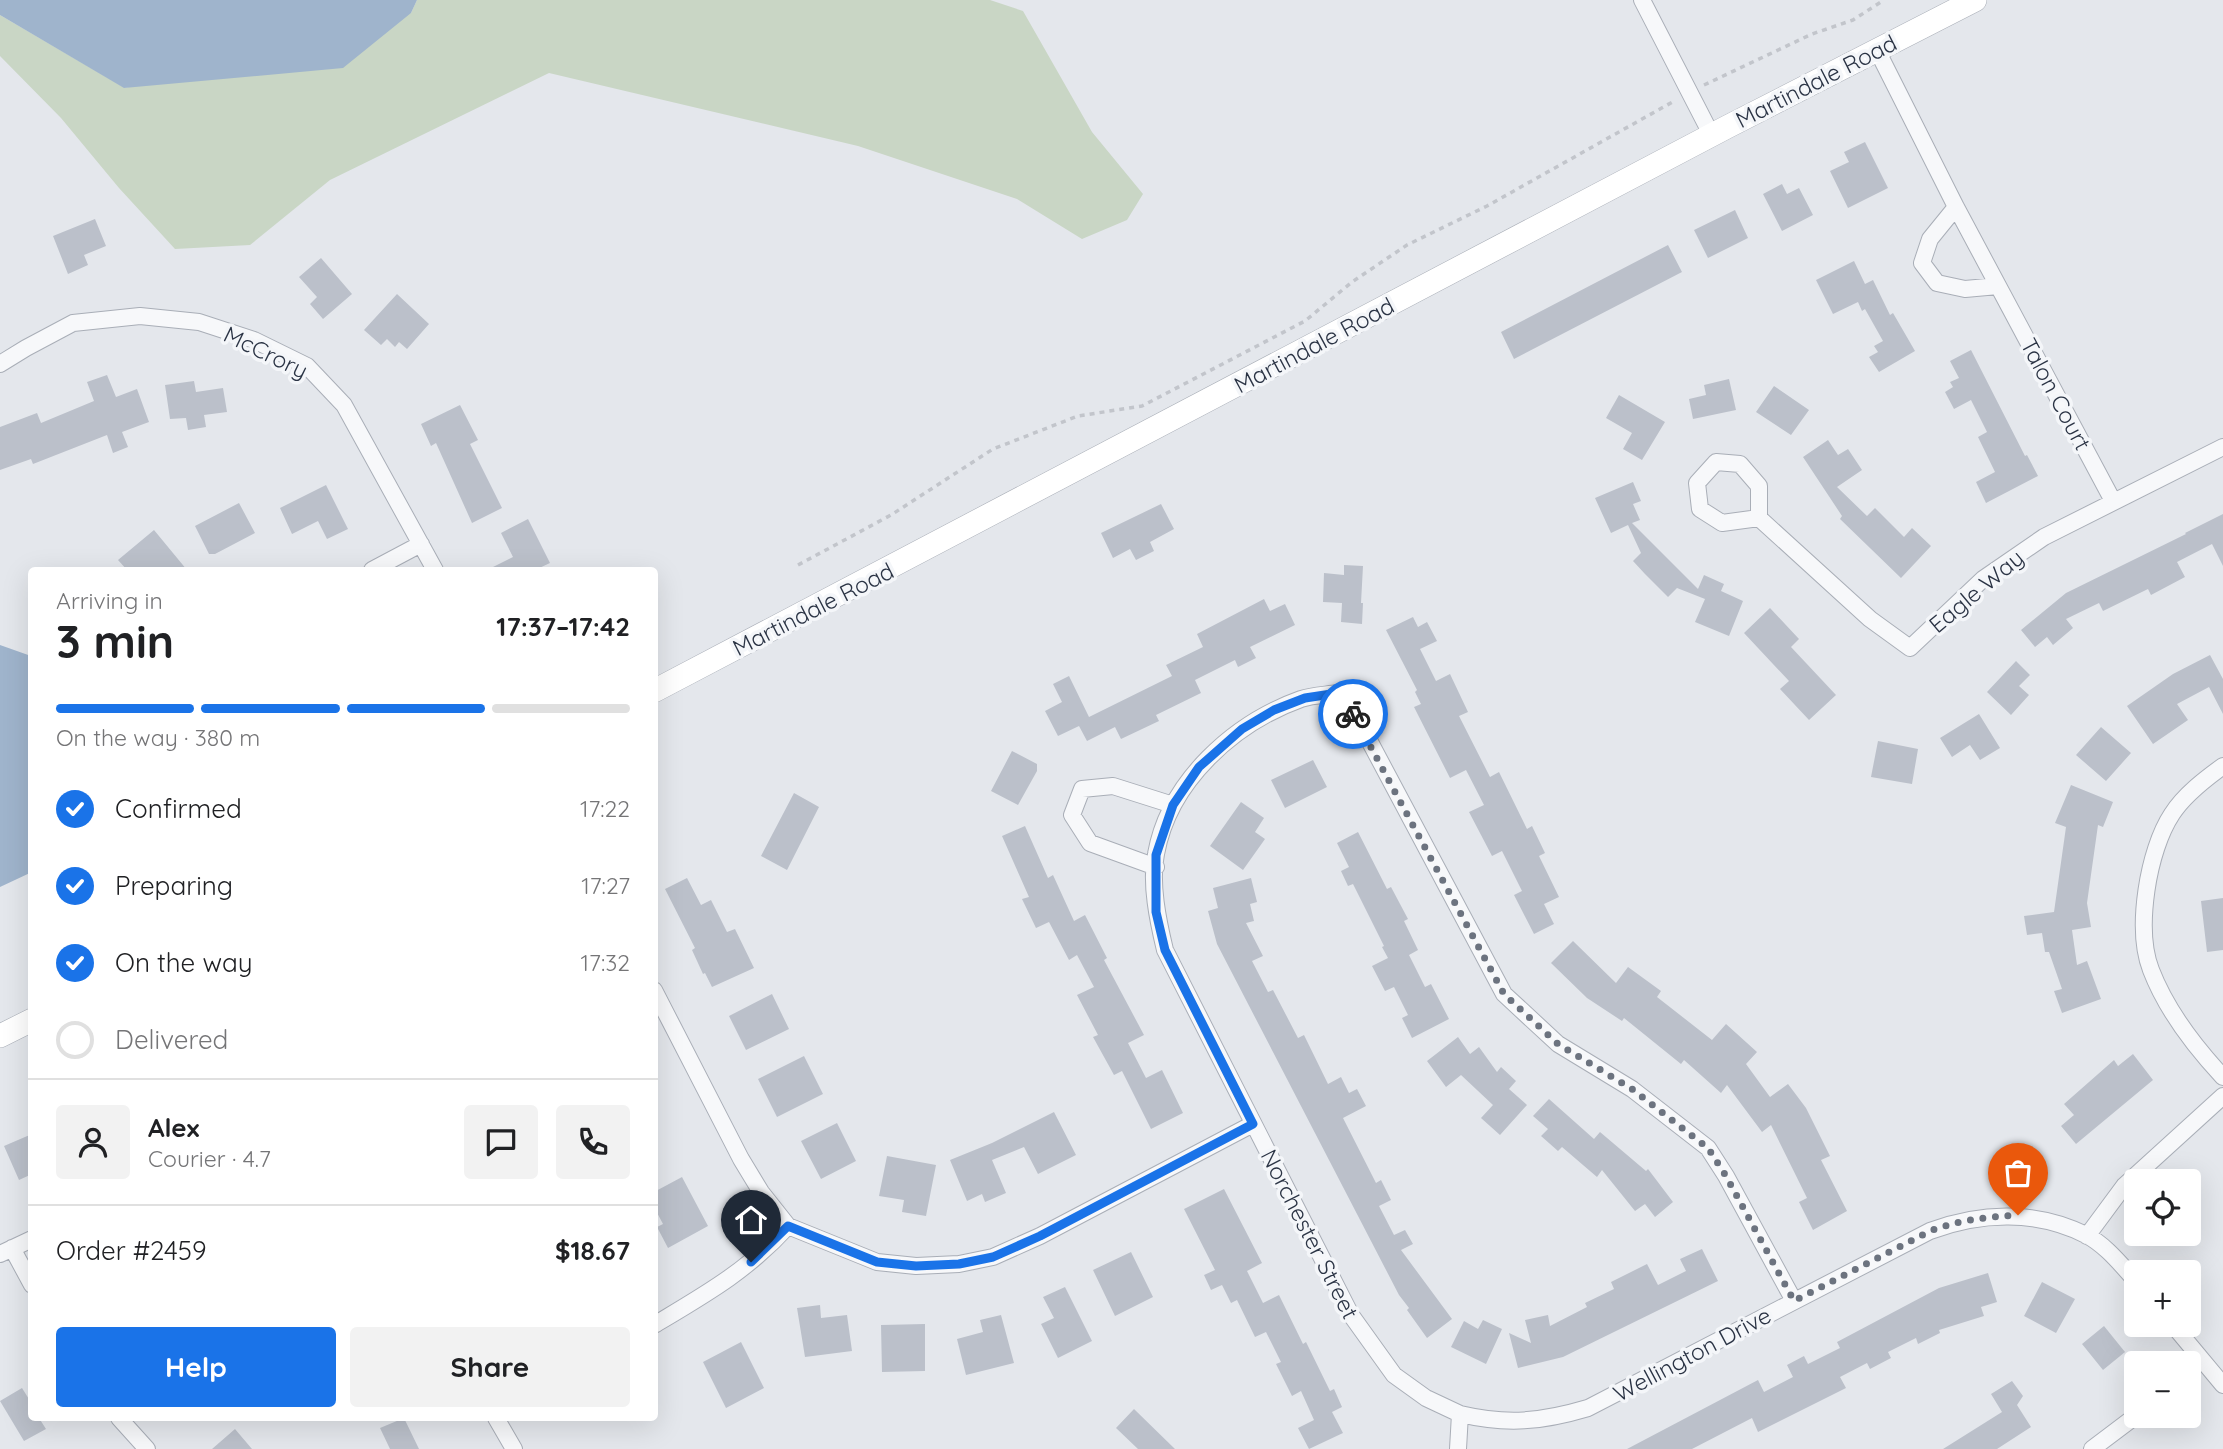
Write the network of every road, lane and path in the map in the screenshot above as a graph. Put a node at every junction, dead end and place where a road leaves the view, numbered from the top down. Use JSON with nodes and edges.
{"nodes":[{"id":1,"x":1642,"y":0,"type":"edge"},
{"id":2,"x":1884,"y":0,"type":"edge"},
{"id":3,"x":1975,"y":0,"type":"edge"},
{"id":4,"x":1877,"y":50,"type":"junction"},
{"id":5,"x":1690,"y":93,"type":"junction"},
{"id":6,"x":1712,"y":136,"type":"junction"},
{"id":7,"x":1956,"y":207,"type":"junction"},
{"id":8,"x":1998,"y":286,"type":"junction"},
{"id":9,"x":0,"y":364,"type":"edge"},
{"id":10,"x":2223,"y":447,"type":"edge"},
{"id":11,"x":2113,"y":501,"type":"junction"},
{"id":12,"x":1759,"y":518,"type":"junction"},
{"id":13,"x":421,"y":544,"type":"junction"},
{"id":14,"x":798,"y":565,"type":"dead end"},
{"id":15,"x":378,"y":567,"type":"edge"},
{"id":16,"x":433,"y":567,"type":"edge"},
{"id":17,"x":658,"y":689,"type":"edge"},
{"id":18,"x":2223,"y":766,"type":"edge"},
{"id":19,"x":1173,"y":805,"type":"junction"},
{"id":20,"x":1156,"y":867,"type":"junction"},
{"id":21,"x":658,"y":998,"type":"edge"},
{"id":22,"x":28,"y":1022,"type":"edge"},
{"id":23,"x":0,"y":1037,"type":"edge"},
{"id":24,"x":2223,"y":1077,"type":"edge"},
{"id":25,"x":2223,"y":1096,"type":"edge"},
{"id":26,"x":1253,"y":1124,"type":"junction"},
{"id":27,"x":788,"y":1226,"type":"junction"},
{"id":28,"x":2087,"y":1236,"type":"junction"},
{"id":29,"x":28,"y":1241,"type":"edge"},
{"id":30,"x":6,"y":1251,"type":"edge"},
{"id":31,"x":2124,"y":1268,"type":"edge"},
{"id":32,"x":28,"y":1280,"type":"edge"},
{"id":33,"x":1794,"y":1301,"type":"junction"},
{"id":34,"x":658,"y":1323,"type":"edge"},
{"id":35,"x":2183,"y":1337,"type":"edge"},
{"id":36,"x":2203,"y":1360,"type":"joint"},
{"id":37,"x":2223,"y":1385,"type":"edge"},
{"id":38,"x":1460,"y":1414,"type":"junction"},
{"id":39,"x":122,"y":1421,"type":"edge"},
{"id":40,"x":498,"y":1421,"type":"edge"},
{"id":41,"x":2124,"y":1425,"type":"edge"},
{"id":42,"x":147,"y":1449,"type":"edge"},
{"id":43,"x":514,"y":1449,"type":"edge"},
{"id":44,"x":1458,"y":1449,"type":"edge"},
{"id":45,"x":2092,"y":1449,"type":"edge"}],
"edges":[{"from":1,"to":5,"type":"street"},
{"from":2,"to":5,"type":"path"},
{"from":3,"to":4,"type":"street","name":"Martindale Road"},
{"from":4,"to":6,"type":"street","name":"Martindale Road"},
{"from":4,"to":7,"type":"street","name":"Talon Court"},
{"from":5,"to":6,"type":"street"},
{"from":5,"to":14,"type":"path"},
{"from":6,"to":17,"type":"street","name":"Martindale Road"},
{"from":7,"to":8,"type":"street","name":"Talon Court"},
{"from":7,"to":8,"type":"street"},
{"from":8,"to":11,"type":"street","name":"Talon Court"},
{"from":9,"to":13,"type":"street","name":"McCrory"},
{"from":10,"to":11,"type":"street","name":"Eagle Way"},
{"from":11,"to":12,"type":"street","name":"Eagle Way"},
{"from":12,"to":12,"type":"street"},
{"from":13,"to":15,"type":"street"},
{"from":13,"to":16,"type":"street","name":"McCrory"},
{"from":18,"to":24,"type":"street"},
{"from":19,"to":20,"type":"street","name":"Norchester Street"},
{"from":19,"to":20,"type":"street"},
{"from":19,"to":33,"type":"street","name":"Norchester Street"},
{"from":20,"to":26,"type":"street","name":"Norchester Street"},
{"from":21,"to":27,"type":"street"},
{"from":22,"to":23,"type":"street"},
{"from":25,"to":28,"type":"street"},
{"from":26,"to":27,"type":"street"},
{"from":26,"to":38,"type":"street","name":"Norchester Street"},
{"from":27,"to":34,"type":"street"},
{"from":28,"to":31,"type":"street","name":"Wellington Drive"},
{"from":28,"to":33,"type":"street","name":"Wellington Drive"},
{"from":29,"to":30,"type":"street"},
{"from":30,"to":32,"type":"street"},
{"from":33,"to":38,"type":"street","name":"Wellington Drive"},
{"from":35,"to":36,"type":"street"},
{"from":36,"to":37,"type":"street"},
{"from":38,"to":44,"type":"street"},
{"from":39,"to":42,"type":"street"},
{"from":40,"to":43,"type":"street"},
{"from":41,"to":45,"type":"street"}]}
